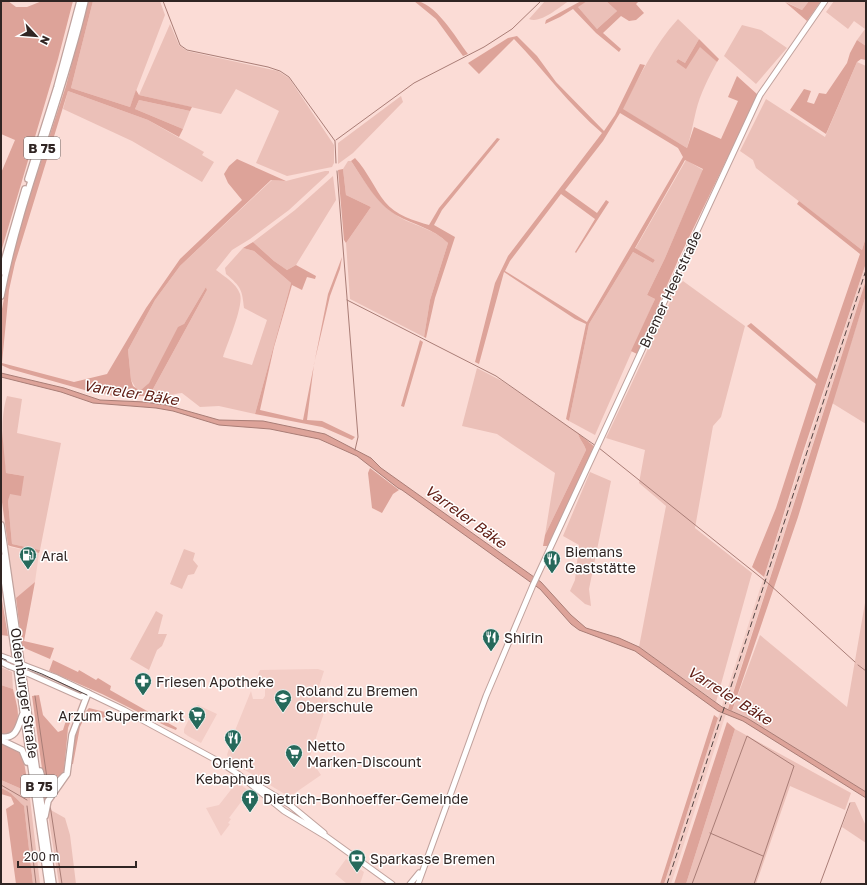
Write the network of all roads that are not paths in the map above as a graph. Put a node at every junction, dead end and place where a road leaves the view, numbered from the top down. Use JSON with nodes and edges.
{"nodes":[{"id":1,"x":80,"y":1,"type":"edge"},
{"id":2,"x":85,"y":1,"type":"edge"},
{"id":3,"x":825,"y":1,"type":"edge"},
{"id":4,"x":1,"y":272,"type":"edge"},
{"id":5,"x":1,"y":296,"type":"edge"},
{"id":6,"x":1,"y":525,"type":"edge"},
{"id":7,"x":1,"y":558,"type":"edge"},
{"id":8,"x":1,"y":656,"type":"edge"},
{"id":9,"x":1,"y":662,"type":"edge"},
{"id":10,"x":88,"y":693,"type":"junction"},
{"id":11,"x":23,"y":713,"type":"junction"},
{"id":12,"x":1,"y":737,"type":"edge"},
{"id":13,"x":1,"y":740,"type":"edge"},
{"id":14,"x":34,"y":753,"type":"junction"},
{"id":15,"x":68,"y":771,"type":"junction"},
{"id":16,"x":238,"y":774,"type":"junction"},
{"id":17,"x":33,"y":780,"type":"junction"},
{"id":18,"x":44,"y":820,"type":"junction"},
{"id":19,"x":327,"y":837,"type":"junction"},
{"id":20,"x":431,"y":845,"type":"junction"},
{"id":21,"x":419,"y":873,"type":"junction"},
{"id":22,"x":390,"y":883,"type":"edge"},
{"id":23,"x":48,"y":884,"type":"edge"},
{"id":24,"x":53,"y":884,"type":"edge"},
{"id":25,"x":410,"y":884,"type":"edge"},
{"id":26,"x":415,"y":884,"type":"edge"},
{"id":27,"x":418,"y":884,"type":"edge"}],
"edges":[{"from":1,"to":4,"type":"highway","number":"B 75"},
{"from":2,"to":5,"type":"highway","number":"B 75"},
{"from":3,"to":20,"type":"main road","name":"Bremer Heerstraße"},
{"from":6,"to":14,"type":"highway","name":"Oldenburger Straße","number":"B 75"},
{"from":7,"to":11,"type":"highway","name":"Oldenburger Straße","number":"B 75"},
{"from":8,"to":10,"type":"main road","bridge":true},
{"from":9,"to":10,"type":"main road","bridge":true},
{"from":10,"to":15,"type":"highway"},
{"from":10,"to":16,"type":"main road"},
{"from":11,"to":12,"type":"highway"},
{"from":11,"to":17,"type":"highway","name":"Oldenburger Straße","number":"B 75"},
{"from":13,"to":17,"type":"highway"},
{"from":14,"to":15,"type":"highway"},
{"from":14,"to":18,"type":"highway","name":"Oldenburger Straße","number":"B 75"},
{"from":15,"to":18,"type":"highway"},
{"from":16,"to":19,"type":"main road"},
{"from":16,"to":19,"type":"main road"},
{"from":17,"to":23,"type":"highway","name":"Oldenburger Straße","number":"B 75"},
{"from":18,"to":24,"type":"highway","name":"Oldenburger Straße","number":"B 75"},
{"from":19,"to":22,"type":"main road"},
{"from":20,"to":21,"type":"main road"},
{"from":20,"to":27,"type":"main road"},
{"from":21,"to":25,"type":"main road"},
{"from":21,"to":26,"type":"main road"}]}
